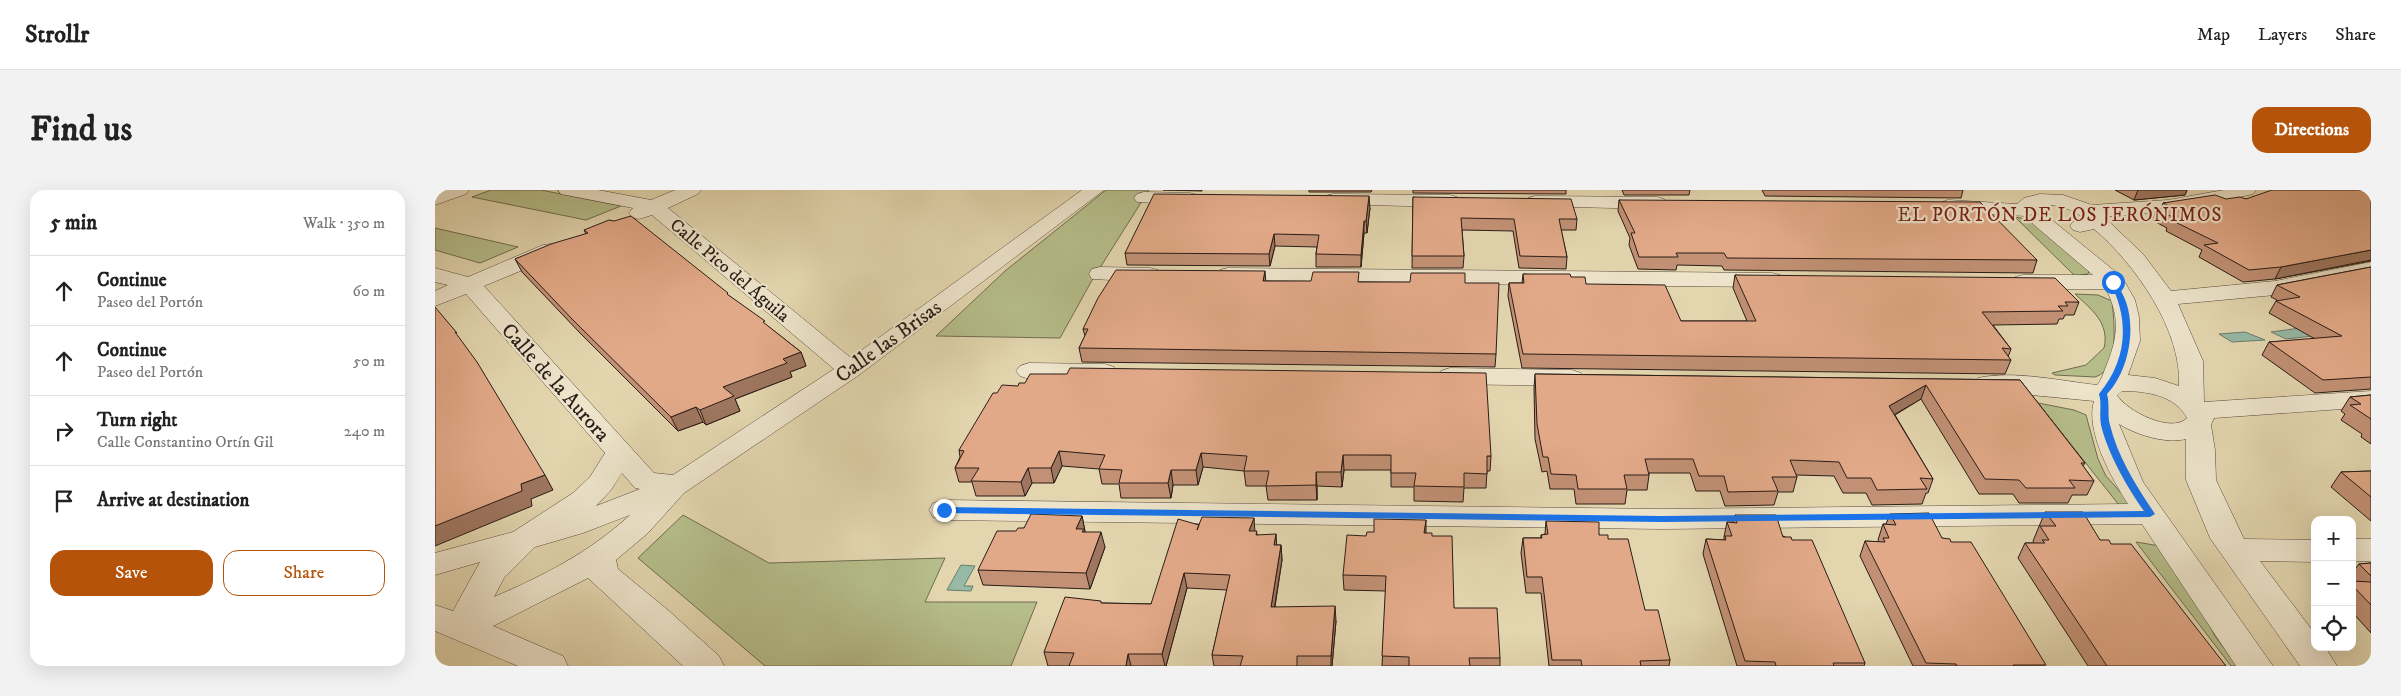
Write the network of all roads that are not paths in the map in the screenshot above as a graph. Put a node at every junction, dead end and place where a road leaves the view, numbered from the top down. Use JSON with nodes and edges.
{"nodes":[{"id":1,"x":459,"y":190,"type":"edge"},
{"id":2,"x":568,"y":190,"type":"edge"},
{"id":3,"x":691,"y":190,"type":"edge"},
{"id":4,"x":1094,"y":190,"type":"edge"},
{"id":5,"x":2007,"y":190,"type":"edge"},
{"id":6,"x":2061,"y":190,"type":"edge"},
{"id":7,"x":2246,"y":190,"type":"edge"},
{"id":8,"x":1143,"y":198,"type":"dead end"},
{"id":9,"x":435,"y":199,"type":"edge"},
{"id":10,"x":1213,"y":199,"type":"edge"},
{"id":11,"x":1313,"y":200,"type":"edge"},
{"id":12,"x":1472,"y":202,"type":"edge"},
{"id":13,"x":1512,"y":202,"type":"edge"},
{"id":14,"x":1679,"y":203,"type":"edge"},
{"id":15,"x":1933,"y":206,"type":"edge"},
{"id":16,"x":655,"y":207,"type":"junction"},
{"id":17,"x":2030,"y":212,"type":"junction"},
{"id":18,"x":2089,"y":213,"type":"junction"},
{"id":19,"x":621,"y":221,"type":"edge"},
{"id":20,"x":569,"y":242,"type":"edge"},
{"id":21,"x":2371,"y":269,"type":"edge"},
{"id":22,"x":1100,"y":274,"type":"dead end"},
{"id":23,"x":435,"y":275,"type":"edge"},
{"id":24,"x":1169,"y":275,"type":"edge"},
{"id":25,"x":1208,"y":275,"type":"edge"},
{"id":26,"x":1791,"y":280,"type":"edge"},
{"id":27,"x":1998,"y":282,"type":"edge"},
{"id":28,"x":2113,"y":282,"type":"junction"},
{"id":29,"x":469,"y":284,"type":"junction"},
{"id":30,"x":435,"y":299,"type":"edge"},
{"id":31,"x":2164,"y":299,"type":"junction"},
{"id":32,"x":850,"y":370,"type":"junction"},
{"id":33,"x":1029,"y":371,"type":"dead end"},
{"id":34,"x":1128,"y":372,"type":"edge"},
{"id":35,"x":1426,"y":376,"type":"edge"},
{"id":36,"x":1599,"y":378,"type":"edge"},
{"id":37,"x":1967,"y":383,"type":"edge"},
{"id":38,"x":2107,"y":394,"type":"junction"},
{"id":39,"x":2371,"y":399,"type":"edge"},
{"id":40,"x":2196,"y":413,"type":"junction"},
{"id":41,"x":619,"y":453,"type":"junction"},
{"id":42,"x":677,"y":485,"type":"junction"},
{"id":43,"x":944,"y":510,"type":"dead end"},
{"id":44,"x":2150,"y":514,"type":"junction"},
{"id":45,"x":523,"y":540,"type":"junction"},
{"id":46,"x":2236,"y":550,"type":"junction"},
{"id":47,"x":2356,"y":550,"type":"edge"},
{"id":48,"x":2371,"y":550,"type":"edge"},
{"id":49,"x":2311,"y":551,"type":"edge"},
{"id":50,"x":600,"y":556,"type":"junction"},
{"id":51,"x":435,"y":564,"type":"edge"},
{"id":52,"x":449,"y":622,"type":"edge"},
{"id":53,"x":550,"y":666,"type":"edge"},
{"id":54,"x":706,"y":666,"type":"edge"},
{"id":55,"x":2255,"y":666,"type":"edge"},
{"id":56,"x":2319,"y":666,"type":"edge"}],
"edges":[{"from":1,"to":9,"type":"street"},
{"from":2,"to":16,"type":"street","name":"Calle Pico del Águila"},
{"from":3,"to":16,"type":"street"},
{"from":4,"to":32,"type":"street","name":"Calle las Brisas"},
{"from":5,"to":17,"type":"street"},
{"from":6,"to":18,"type":"street"},
{"from":7,"to":18,"type":"street"},
{"from":8,"to":10,"type":"street"},
{"from":11,"to":12,"type":"street"},
{"from":13,"to":14,"type":"street"},
{"from":15,"to":17,"type":"street"},
{"from":16,"to":19,"type":"street"},
{"from":16,"to":32,"type":"street","name":"Calle Pico del Águila"},
{"from":17,"to":18,"type":"street"},
{"from":17,"to":28,"type":"street"},
{"from":18,"to":31,"type":"street"},
{"from":20,"to":29,"type":"street"},
{"from":21,"to":31,"type":"street"},
{"from":22,"to":24,"type":"street"},
{"from":23,"to":29,"type":"street"},
{"from":25,"to":26,"type":"street"},
{"from":27,"to":28,"type":"street"},
{"from":28,"to":38,"type":"street"},
{"from":29,"to":30,"type":"street"},
{"from":29,"to":41,"type":"street","name":"Calle de la Aurora"},
{"from":31,"to":40,"type":"street"},
{"from":32,"to":42,"type":"street","name":"Calle las Brisas"},
{"from":33,"to":34,"type":"street"},
{"from":35,"to":36,"type":"street"},
{"from":37,"to":38,"type":"street"},
{"from":38,"to":40,"type":"street"},
{"from":38,"to":40,"type":"street"},
{"from":38,"to":44,"type":"street"},
{"from":39,"to":40,"type":"street"},
{"from":40,"to":46,"type":"street"},
{"from":41,"to":42,"type":"street","name":"Calle de la Aurora"},
{"from":41,"to":45,"type":"street"},
{"from":42,"to":45,"type":"street"},
{"from":42,"to":50,"type":"street"},
{"from":43,"to":44,"type":"street"},
{"from":44,"to":55,"type":"street"},
{"from":45,"to":51,"type":"street"},
{"from":45,"to":52,"type":"street"},
{"from":46,"to":49,"type":"street"},
{"from":46,"to":56,"type":"street"},
{"from":47,"to":48,"type":"street"},
{"from":50,"to":52,"type":"street"},
{"from":50,"to":54,"type":"street"},
{"from":52,"to":53,"type":"street"}]}
